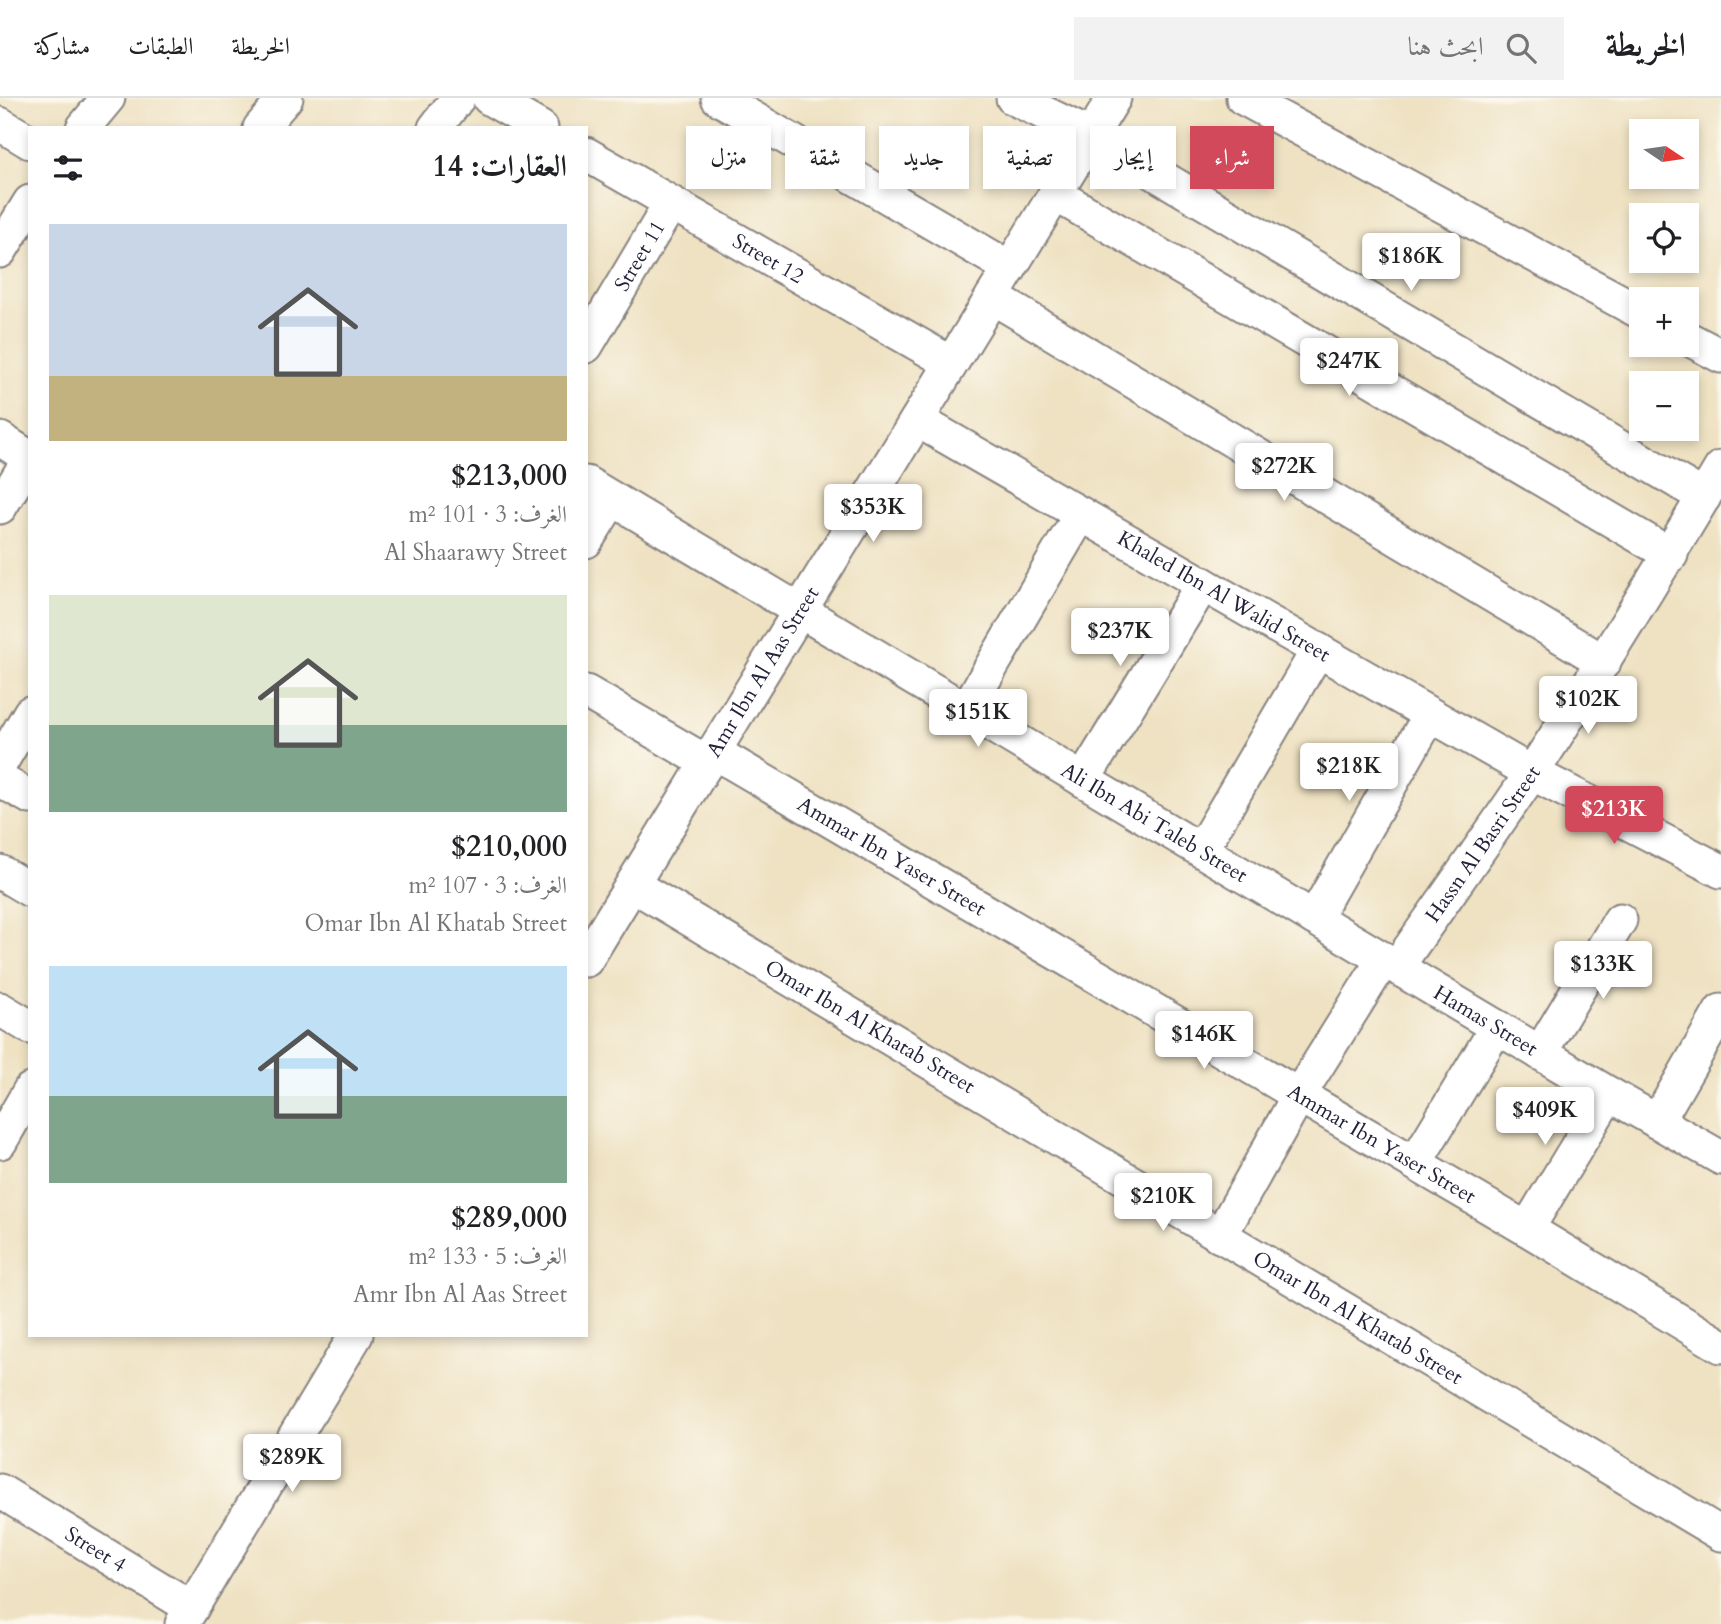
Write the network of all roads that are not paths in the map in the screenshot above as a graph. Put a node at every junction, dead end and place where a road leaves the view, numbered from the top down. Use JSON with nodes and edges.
{"nodes":[{"id":1,"x":108,"y":98,"type":"edge"},
{"id":2,"x":286,"y":98,"type":"edge"},
{"id":3,"x":489,"y":98,"type":"edge"},
{"id":4,"x":718,"y":98,"type":"edge"},
{"id":5,"x":1013,"y":98,"type":"edge"},
{"id":6,"x":1114,"y":98,"type":"edge"},
{"id":7,"x":1243,"y":98,"type":"edge"},
{"id":8,"x":0,"y":124,"type":"edge"},
{"id":9,"x":85,"y":126,"type":"edge"},
{"id":10,"x":262,"y":126,"type":"edge"},
{"id":11,"x":538,"y":126,"type":"edge"},
{"id":12,"x":1096,"y":126,"type":"edge"},
{"id":13,"x":1090,"y":135,"type":"joint"},
{"id":14,"x":28,"y":141,"type":"edge"},
{"id":15,"x":588,"y":155,"type":"edge"},
{"id":16,"x":1176,"y":186,"type":"edge"},
{"id":17,"x":1055,"y":194,"type":"junction"},
{"id":18,"x":671,"y":203,"type":"junction"},
{"id":19,"x":28,"y":205,"type":"edge"},
{"id":20,"x":0,"y":251,"type":"edge"},
{"id":21,"x":1010,"y":268,"type":"junction"},
{"id":22,"x":992,"y":297,"type":"junction"},
{"id":23,"x":1629,"y":306,"type":"edge"},
{"id":24,"x":588,"y":343,"type":"edge"},
{"id":25,"x":1699,"y":344,"type":"edge"},
{"id":26,"x":1721,"y":356,"type":"edge"},
{"id":27,"x":951,"y":363,"type":"junction"},
{"id":28,"x":917,"y":420,"type":"junction"},
{"id":29,"x":0,"y":439,"type":"edge"},
{"id":30,"x":28,"y":457,"type":"edge"},
{"id":31,"x":28,"y":461,"type":"edge"},
{"id":32,"x":1721,"y":468,"type":"edge"},
{"id":33,"x":599,"y":491,"type":"edge"},
{"id":34,"x":1704,"y":497,"type":"junction"},
{"id":35,"x":0,"y":507,"type":"edge"},
{"id":36,"x":1081,"y":514,"type":"junction"},
{"id":37,"x":588,"y":533,"type":"edge"},
{"id":38,"x":1671,"y":555,"type":"junction"},
{"id":39,"x":1203,"y":584,"type":"junction"},
{"id":40,"x":801,"y":611,"type":"junction"},
{"id":41,"x":1318,"y":650,"type":"junction"},
{"id":42,"x":1604,"y":662,"type":"junction"},
{"id":43,"x":588,"y":693,"type":"edge"},
{"id":44,"x":966,"y":710,"type":"junction"},
{"id":45,"x":1430,"y":715,"type":"junction"},
{"id":46,"x":28,"y":716,"type":"edge"},
{"id":47,"x":711,"y":757,"type":"junction"},
{"id":48,"x":0,"y":764,"type":"edge"},
{"id":49,"x":1532,"y":773,"type":"junction"},
{"id":50,"x":0,"y":779,"type":"edge"},
{"id":51,"x":1083,"y":780,"type":"junction"},
{"id":52,"x":28,"y":796,"type":"edge"},
{"id":53,"x":1201,"y":850,"type":"junction"},
{"id":54,"x":1721,"y":871,"type":"edge"},
{"id":55,"x":0,"y":872,"type":"edge"},
{"id":56,"x":633,"y":885,"type":"junction"},
{"id":57,"x":28,"y":889,"type":"edge"},
{"id":58,"x":1314,"y":918,"type":"junction"},
{"id":59,"x":1620,"y":920,"type":"dead end"},
{"id":60,"x":588,"y":957,"type":"edge"},
{"id":61,"x":1390,"y":963,"type":"junction"},
{"id":62,"x":0,"y":1009,"type":"edge"},
{"id":63,"x":1721,"y":1011,"type":"edge"},
{"id":64,"x":28,"y":1026,"type":"edge"},
{"id":65,"x":1497,"y":1027,"type":"junction"},
{"id":66,"x":1540,"y":1053,"type":"junction"},
{"id":67,"x":28,"y":1093,"type":"edge"},
{"id":68,"x":1609,"y":1094,"type":"junction"},
{"id":69,"x":1299,"y":1095,"type":"junction"},
{"id":70,"x":1657,"y":1122,"type":"junction"},
{"id":71,"x":0,"y":1142,"type":"edge"},
{"id":72,"x":1721,"y":1158,"type":"edge"},
{"id":73,"x":1415,"y":1163,"type":"junction"},
{"id":74,"x":1527,"y":1229,"type":"junction"},
{"id":75,"x":1220,"y":1236,"type":"junction"},
{"id":76,"x":355,"y":1337,"type":"edge"},
{"id":77,"x":1721,"y":1346,"type":"edge"},
{"id":78,"x":0,"y":1491,"type":"edge"},
{"id":79,"x":1721,"y":1534,"type":"edge"},
{"id":80,"x":187,"y":1616,"type":"edge"}],
"edges":[{"from":1,"to":9,"type":"street"},
{"from":2,"to":10,"type":"street"},
{"from":3,"to":11,"type":"street"},
{"from":4,"to":21,"type":"street"},
{"from":5,"to":13,"type":"street"},
{"from":6,"to":12,"type":"street","name":"Amr Ibn Al Aas Street"},
{"from":7,"to":23,"type":"street"},
{"from":8,"to":14,"type":"street"},
{"from":13,"to":17,"type":"street","name":"Amr Ibn Al Aas Street"},
{"from":15,"to":18,"type":"street","name":"Street 12"},
{"from":16,"to":34,"type":"street"},
{"from":17,"to":21,"type":"street","name":"Amr Ibn Al Aas Street"},
{"from":17,"to":38,"type":"street"},
{"from":18,"to":24,"type":"street","name":"Street 11"},
{"from":18,"to":27,"type":"street","name":"Street 12"},
{"from":19,"to":20,"type":"street"},
{"from":21,"to":22,"type":"street","name":"Amr Ibn Al Aas Street"},
{"from":22,"to":27,"type":"street","name":"Amr Ibn Al Aas Street"},
{"from":22,"to":42,"type":"street"},
{"from":25,"to":26,"type":"street"},
{"from":27,"to":28,"type":"street","name":"Amr Ibn Al Aas Street"},
{"from":28,"to":36,"type":"street","name":"Khaled Ibn Al Walid Street"},
{"from":28,"to":40,"type":"street","name":"Amr Ibn Al Aas Street"},
{"from":29,"to":30,"type":"street"},
{"from":31,"to":35,"type":"street"},
{"from":32,"to":34,"type":"street","name":"Hassn Al Basri Street"},
{"from":33,"to":37,"type":"street"},
{"from":33,"to":40,"type":"street","name":"Ali Ibn Abi Taleb Street"},
{"from":34,"to":38,"type":"street","name":"Hassn Al Basri Street"},
{"from":36,"to":39,"type":"street","name":"Khaled Ibn Al Walid Street"},
{"from":36,"to":44,"type":"street"},
{"from":38,"to":42,"type":"street","name":"Hassn Al Basri Street"},
{"from":39,"to":41,"type":"street","name":"Khaled Ibn Al Walid Street"},
{"from":39,"to":51,"type":"street"},
{"from":40,"to":44,"type":"street","name":"Ali Ibn Abi Taleb Street"},
{"from":40,"to":47,"type":"street","name":"Amr Ibn Al Aas Street"},
{"from":41,"to":45,"type":"street","name":"Khaled Ibn Al Walid Street"},
{"from":41,"to":53,"type":"street"},
{"from":42,"to":49,"type":"street","name":"Hassn Al Basri Street"},
{"from":43,"to":47,"type":"street","name":"Ammar Ibn Yaser Street"},
{"from":44,"to":51,"type":"street","name":"Ali Ibn Abi Taleb Street"},
{"from":45,"to":49,"type":"street","name":"Khaled Ibn Al Walid Street"},
{"from":45,"to":58,"type":"street"},
{"from":46,"to":48,"type":"street"},
{"from":47,"to":56,"type":"street","name":"Amr Ibn Al Aas Street"},
{"from":47,"to":69,"type":"street","name":"Ammar Ibn Yaser Street"},
{"from":49,"to":54,"type":"street","name":"Khaled Ibn Al Walid Street"},
{"from":49,"to":61,"type":"street","name":"Hassn Al Basri Street"},
{"from":50,"to":52,"type":"street"},
{"from":51,"to":53,"type":"street","name":"Ali Ibn Abi Taleb Street"},
{"from":53,"to":58,"type":"street","name":"Ali Ibn Abi Taleb Street"},
{"from":55,"to":57,"type":"street"},
{"from":56,"to":60,"type":"street","name":"Amr Ibn Al Aas Street"},
{"from":56,"to":75,"type":"street","name":"Omar Ibn Al Khatab Street"},
{"from":58,"to":61,"type":"street","name":"Ali Ibn Abi Taleb Street"},
{"from":59,"to":66,"type":"street"},
{"from":61,"to":65,"type":"street","name":"Hamas Street"},
{"from":61,"to":69,"type":"street","name":"Hassn Al Basri Street"},
{"from":62,"to":64,"type":"street"},
{"from":63,"to":70,"type":"street"},
{"from":65,"to":66,"type":"street","name":"Hamas Street"},
{"from":65,"to":73,"type":"street"},
{"from":66,"to":68,"type":"street","name":"Hamas Street"},
{"from":67,"to":71,"type":"street"},
{"from":68,"to":70,"type":"street","name":"Hamas Street"},
{"from":68,"to":74,"type":"street"},
{"from":69,"to":73,"type":"street","name":"Ammar Ibn Yaser Street"},
{"from":69,"to":75,"type":"street","name":"Hassn Al Basri Street"},
{"from":70,"to":72,"type":"street","name":"Hamas Street"},
{"from":73,"to":74,"type":"street","name":"Ammar Ibn Yaser Street"},
{"from":74,"to":77,"type":"street","name":"Ammar Ibn Yaser Street"},
{"from":75,"to":79,"type":"street","name":"Omar Ibn Al Khatab Street"},
{"from":76,"to":80,"type":"street"},
{"from":78,"to":80,"type":"street","name":"Street 4"}]}
